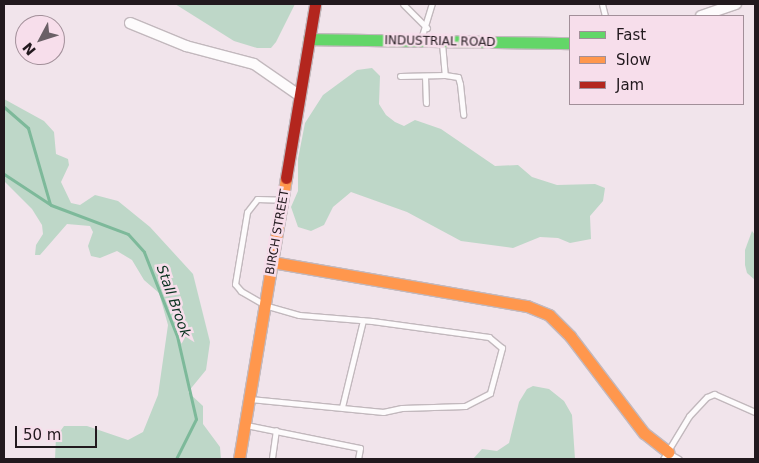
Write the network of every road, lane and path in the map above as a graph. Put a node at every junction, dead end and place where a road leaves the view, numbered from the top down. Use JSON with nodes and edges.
{"nodes":[{"id":1,"x":316,"y":4,"type":"edge"},
{"id":2,"x":403,"y":4,"type":"edge"},
{"id":3,"x":432,"y":4,"type":"edge"},
{"id":4,"x":736,"y":4,"type":"edge"},
{"id":5,"x":717,"y":7,"type":"edge"},
{"id":6,"x":703,"y":15,"type":"edge"},
{"id":7,"x":130,"y":23,"type":"dead end"},
{"id":8,"x":426,"y":28,"type":"junction"},
{"id":9,"x":309,"y":39,"type":"junction"},
{"id":10,"x":420,"y":42,"type":"junction"},
{"id":11,"x":442,"y":42,"type":"junction"},
{"id":12,"x":569,"y":44,"type":"edge"},
{"id":13,"x":445,"y":75,"type":"junction"},
{"id":14,"x":400,"y":76,"type":"dead end"},
{"id":15,"x":425,"y":76,"type":"junction"},
{"id":16,"x":300,"y":96,"type":"junction"},
{"id":17,"x":426,"y":103,"type":"dead end"},
{"id":18,"x":462,"y":115,"type":"dead end"},
{"id":19,"x":283,"y":200,"type":"junction"},
{"id":20,"x":272,"y":262,"type":"junction"},
{"id":21,"x":265,"y":305,"type":"junction"},
{"id":22,"x":363,"y":320,"type":"junction"},
{"id":23,"x":249,"y":399,"type":"junction"},
{"id":24,"x":342,"y":407,"type":"junction"},
{"id":25,"x":755,"y":412,"type":"edge"},
{"id":26,"x":245,"y":425,"type":"junction"},
{"id":27,"x":276,"y":430,"type":"junction"},
{"id":28,"x":665,"y":456,"type":"edge"},
{"id":29,"x":272,"y":458,"type":"dead end"},
{"id":30,"x":239,"y":459,"type":"edge"},
{"id":31,"x":358,"y":459,"type":"edge"},
{"id":32,"x":679,"y":459,"type":"edge"}],
"edges":[{"from":1,"to":9,"type":"street","name":"BIRCH STREET"},
{"from":2,"to":8,"type":"lane"},
{"from":3,"to":8,"type":"lane"},
{"from":4,"to":5,"type":"street"},
{"from":5,"to":6,"type":"street"},
{"from":7,"to":16,"type":"street"},
{"from":8,"to":10,"type":"lane"},
{"from":9,"to":10,"type":"street","name":"INDUSTRIAL ROAD"},
{"from":9,"to":16,"type":"street","name":"BIRCH STREET"},
{"from":10,"to":11,"type":"street","name":"INDUSTRIAL ROAD"},
{"from":11,"to":12,"type":"street","name":"INDUSTRIAL ROAD"},
{"from":11,"to":13,"type":"lane"},
{"from":13,"to":15,"type":"lane"},
{"from":13,"to":18,"type":"lane"},
{"from":14,"to":15,"type":"lane"},
{"from":15,"to":17,"type":"lane"},
{"from":16,"to":19,"type":"street","name":"BIRCH STREET"},
{"from":19,"to":20,"type":"street","name":"BIRCH STREET"},
{"from":19,"to":21,"type":"lane"},
{"from":20,"to":21,"type":"street","name":"BIRCH STREET"},
{"from":20,"to":28,"type":"street"},
{"from":21,"to":22,"type":"lane"},
{"from":21,"to":23,"type":"street","name":"BIRCH STREET"},
{"from":22,"to":24,"type":"lane"},
{"from":22,"to":24,"type":"lane"},
{"from":23,"to":24,"type":"lane"},
{"from":23,"to":26,"type":"street","name":"BIRCH STREET"},
{"from":25,"to":28,"type":"lane"},
{"from":26,"to":27,"type":"lane"},
{"from":26,"to":30,"type":"street","name":"BIRCH STREET"},
{"from":27,"to":29,"type":"lane"},
{"from":27,"to":31,"type":"lane"},
{"from":28,"to":32,"type":"lane"}]}
